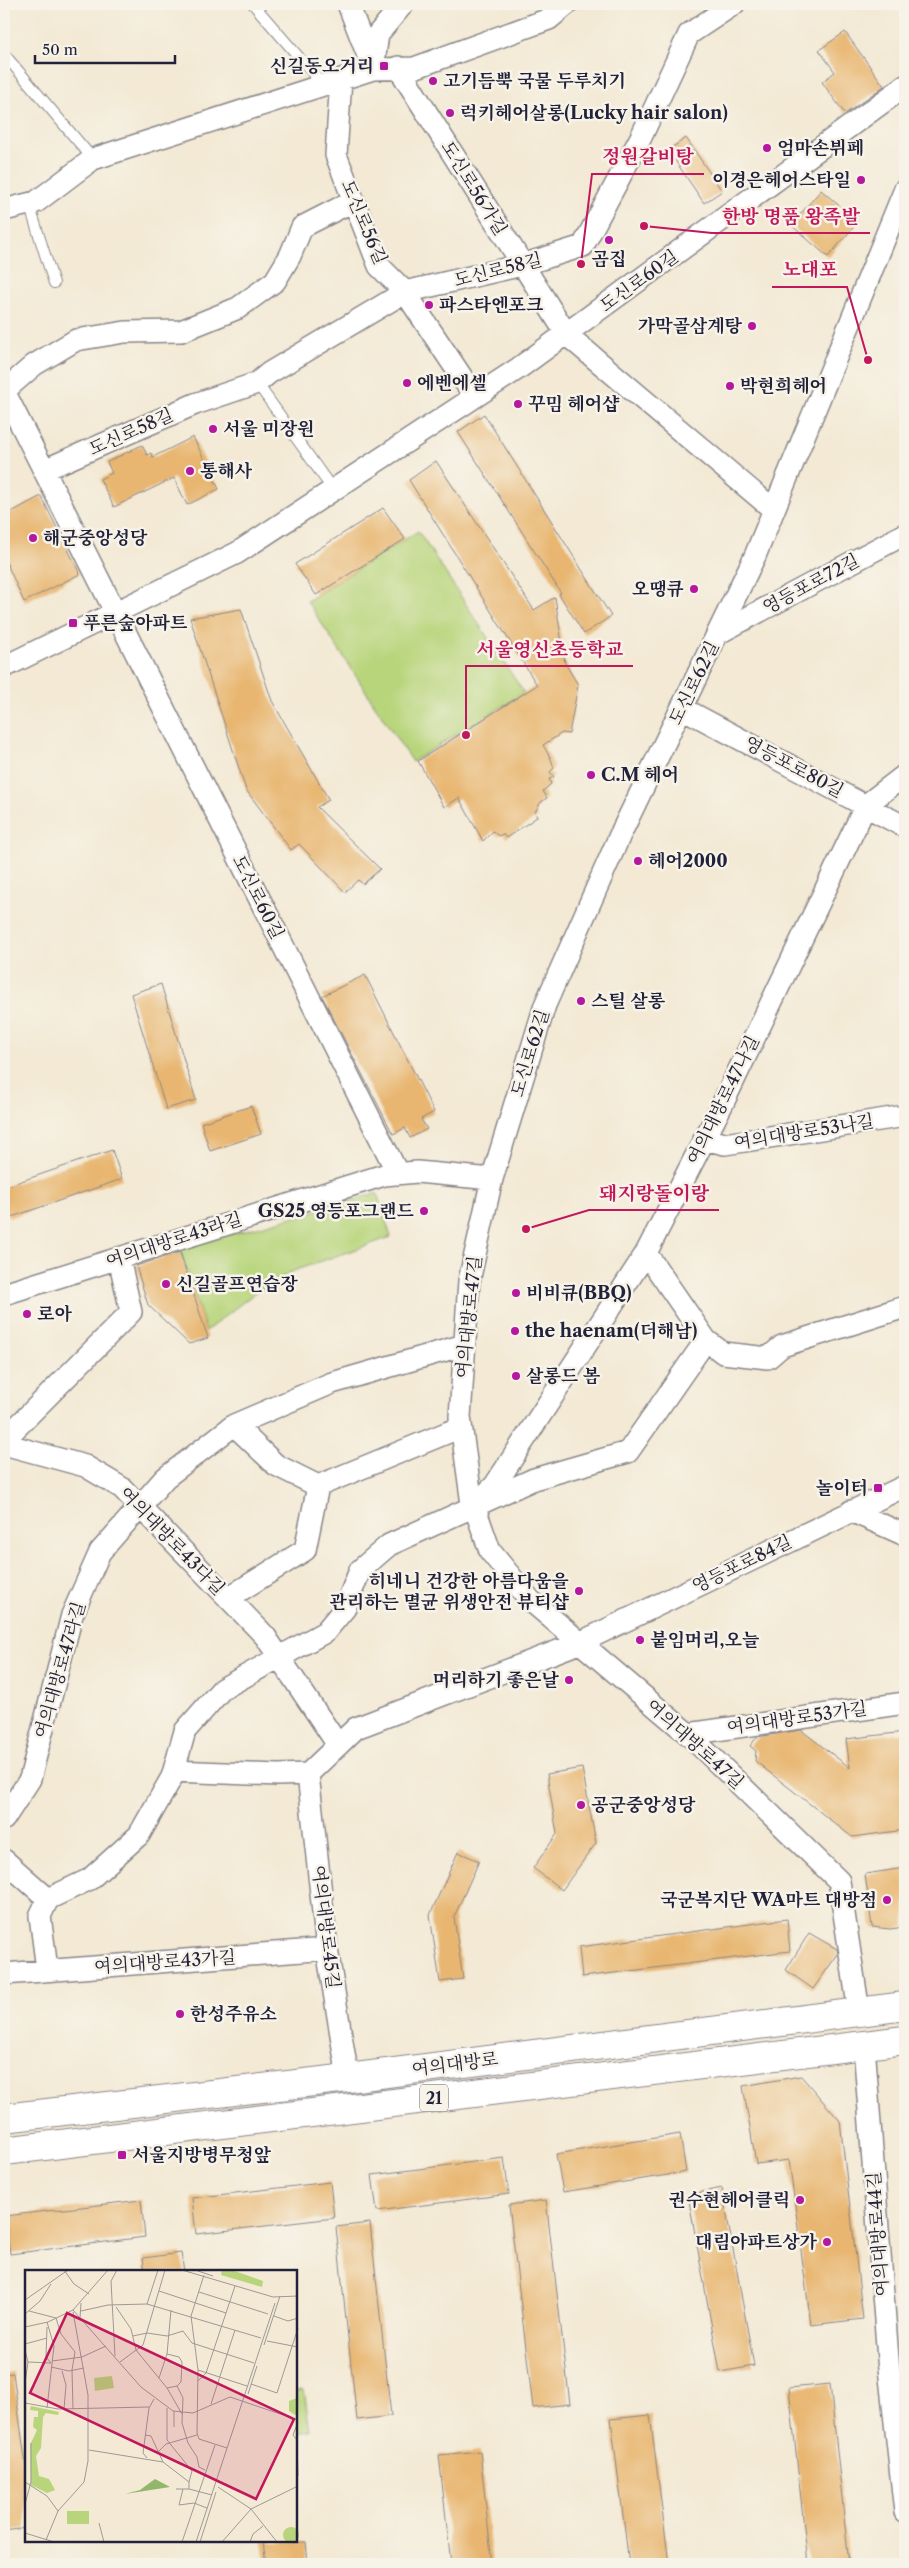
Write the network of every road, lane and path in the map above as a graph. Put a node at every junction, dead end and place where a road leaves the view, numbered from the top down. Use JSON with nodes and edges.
{"nodes":[{"id":1,"x":253,"y":4,"type":"edge"},
{"id":2,"x":348,"y":4,"type":"edge"},
{"id":3,"x":403,"y":4,"type":"edge"},
{"id":4,"x":566,"y":4,"type":"edge"},
{"id":5,"x":734,"y":4,"type":"edge"},
{"id":6,"x":4,"y":54,"type":"edge"},
{"id":7,"x":398,"y":67,"type":"junction"},
{"id":8,"x":373,"y":69,"type":"junction"},
{"id":9,"x":332,"y":82,"type":"junction"},
{"id":10,"x":905,"y":86,"type":"edge"},
{"id":11,"x":93,"y":160,"type":"junction"},
{"id":12,"x":905,"y":189,"type":"edge"},
{"id":13,"x":353,"y":201,"type":"junction"},
{"id":14,"x":29,"y":204,"type":"junction"},
{"id":15,"x":4,"y":210,"type":"edge"},
{"id":16,"x":522,"y":265,"type":"junction"},
{"id":17,"x":54,"y":283,"type":"dead end"},
{"id":18,"x":404,"y":292,"type":"junction"},
{"id":19,"x":566,"y":334,"type":"junction"},
{"id":20,"x":257,"y":383,"type":"junction"},
{"id":21,"x":4,"y":391,"type":"edge"},
{"id":22,"x":474,"y":397,"type":"junction"},
{"id":23,"x":44,"y":470,"type":"junction"},
{"id":24,"x":333,"y":490,"type":"junction"},
{"id":25,"x":774,"y":510,"type":"junction"},
{"id":26,"x":905,"y":534,"type":"edge"},
{"id":27,"x":116,"y":616,"type":"junction"},
{"id":28,"x":717,"y":634,"type":"junction"},
{"id":29,"x":4,"y":667,"type":"edge"},
{"id":30,"x":682,"y":708,"type":"junction"},
{"id":31,"x":905,"y":775,"type":"edge"},
{"id":32,"x":866,"y":806,"type":"junction"},
{"id":33,"x":905,"y":827,"type":"edge"},
{"id":34,"x":905,"y":1116,"type":"edge"},
{"id":35,"x":704,"y":1139,"type":"junction"},
{"id":36,"x":398,"y":1174,"type":"junction"},
{"id":37,"x":492,"y":1180,"type":"junction"},
{"id":38,"x":646,"y":1253,"type":"junction"},
{"id":39,"x":119,"y":1258,"type":"junction"},
{"id":40,"x":4,"y":1294,"type":"edge"},
{"id":41,"x":905,"y":1307,"type":"edge"},
{"id":42,"x":706,"y":1340,"type":"junction"},
{"id":43,"x":464,"y":1345,"type":"junction"},
{"id":44,"x":234,"y":1426,"type":"junction"},
{"id":45,"x":461,"y":1427,"type":"junction"},
{"id":46,"x":4,"y":1440,"type":"edge"},
{"id":47,"x":4,"y":1444,"type":"edge"},
{"id":48,"x":318,"y":1486,"type":"junction"},
{"id":49,"x":905,"y":1486,"type":"edge"},
{"id":50,"x":140,"y":1506,"type":"junction"},
{"id":51,"x":474,"y":1506,"type":"junction"},
{"id":52,"x":851,"y":1512,"type":"junction"},
{"id":53,"x":905,"y":1535,"type":"edge"},
{"id":54,"x":228,"y":1598,"type":"junction"},
{"id":55,"x":579,"y":1643,"type":"junction"},
{"id":56,"x":280,"y":1657,"type":"junction"},
{"id":57,"x":905,"y":1703,"type":"edge"},
{"id":58,"x":688,"y":1734,"type":"junction"},
{"id":59,"x":338,"y":1745,"type":"junction"},
{"id":60,"x":174,"y":1771,"type":"junction"},
{"id":61,"x":308,"y":1774,"type":"junction"},
{"id":62,"x":4,"y":1818,"type":"edge"},
{"id":63,"x":4,"y":1860,"type":"edge"},
{"id":64,"x":48,"y":1899,"type":"junction"},
{"id":65,"x":327,"y":1949,"type":"junction"},
{"id":66,"x":46,"y":1970,"type":"junction"},
{"id":67,"x":4,"y":1974,"type":"edge"},
{"id":68,"x":905,"y":2006,"type":"edge"},
{"id":69,"x":859,"y":2012,"type":"junction"},
{"id":70,"x":905,"y":2040,"type":"edge"},
{"id":71,"x":864,"y":2045,"type":"junction"},
{"id":72,"x":348,"y":2078,"type":"junction"},
{"id":73,"x":4,"y":2118,"type":"edge"},
{"id":74,"x":4,"y":2151,"type":"edge"},
{"id":75,"x":905,"y":2512,"type":"edge"}],
"edges":[{"from":1,"to":9,"type":"lane"},
{"from":2,"to":8,"type":"street"},
{"from":3,"to":8,"type":"street"},
{"from":4,"to":7,"type":"street"},
{"from":5,"to":16,"type":"street","name":"도신로58길"},
{"from":6,"to":11,"type":"lane"},
{"from":7,"to":8,"type":"street"},
{"from":7,"to":16,"type":"street","name":"도신로56가길"},
{"from":8,"to":9,"type":"street"},
{"from":9,"to":11,"type":"street"},
{"from":9,"to":13,"type":"street","name":"도신로56길"},
{"from":10,"to":19,"type":"street","name":"도신로60길"},
{"from":11,"to":14,"type":"street"},
{"from":12,"to":25,"type":"street","name":"도신로62길"},
{"from":13,"to":18,"type":"street","name":"도신로56길"},
{"from":13,"to":21,"type":"street"},
{"from":14,"to":15,"type":"street"},
{"from":14,"to":17,"type":"lane"},
{"from":16,"to":18,"type":"street","name":"도신로58길"},
{"from":16,"to":19,"type":"street","name":"도신로56가길"},
{"from":18,"to":20,"type":"street","name":"도신로58길"},
{"from":18,"to":22,"type":"street","name":"도신로56길"},
{"from":19,"to":22,"type":"street","name":"도신로60길"},
{"from":19,"to":25,"type":"street"},
{"from":20,"to":23,"type":"street","name":"도신로58길"},
{"from":20,"to":24,"type":"lane"},
{"from":21,"to":23,"type":"street"},
{"from":22,"to":24,"type":"street","name":"도신로60길"},
{"from":23,"to":27,"type":"street"},
{"from":24,"to":27,"type":"street","name":"도신로60길"},
{"from":25,"to":28,"type":"street","name":"도신로62길"},
{"from":26,"to":28,"type":"street","name":"영등포로72길"},
{"from":27,"to":29,"type":"street"},
{"from":27,"to":36,"type":"street","name":"도신로60길"},
{"from":28,"to":30,"type":"street","name":"도신로62길"},
{"from":30,"to":32,"type":"street","name":"영등포로80길"},
{"from":30,"to":37,"type":"street","name":"도신로62길"},
{"from":31,"to":32,"type":"street"},
{"from":32,"to":33,"type":"street","name":"영등포로80길"},
{"from":32,"to":35,"type":"street","name":"여의대방로47나길"},
{"from":34,"to":35,"type":"street","name":"여의대방로53나길"},
{"from":35,"to":38,"type":"street","name":"여의대방로47나길"},
{"from":36,"to":37,"type":"street","name":"여의대방로43라길"},
{"from":36,"to":39,"type":"street","name":"여의대방로43라길"},
{"from":37,"to":43,"type":"street","name":"여의대방로47길"},
{"from":38,"to":42,"type":"street"},
{"from":38,"to":51,"type":"street","name":"여의대방로47나길"},
{"from":39,"to":40,"type":"street","name":"여의대방로43라길"},
{"from":39,"to":46,"type":"street"},
{"from":41,"to":42,"type":"street"},
{"from":42,"to":51,"type":"street"},
{"from":43,"to":44,"type":"street","name":"여의대방로47라길"},
{"from":43,"to":45,"type":"street","name":"여의대방로47길"},
{"from":44,"to":48,"type":"street"},
{"from":44,"to":50,"type":"street","name":"여의대방로47라길"},
{"from":45,"to":48,"type":"street"},
{"from":45,"to":51,"type":"street","name":"여의대방로47길"},
{"from":47,"to":50,"type":"street","name":"여의대방로43다길"},
{"from":48,"to":54,"type":"street","name":"여의대방로43다길"},
{"from":49,"to":52,"type":"street","name":"영등포로84길"},
{"from":50,"to":54,"type":"street","name":"여의대방로43다길"},
{"from":50,"to":62,"type":"street","name":"여의대방로47라길"},
{"from":51,"to":55,"type":"street","name":"여의대방로47길"},
{"from":51,"to":56,"type":"street"},
{"from":52,"to":53,"type":"street"},
{"from":52,"to":55,"type":"street","name":"영등포로84길"},
{"from":54,"to":56,"type":"street","name":"여의대방로43다길"},
{"from":55,"to":58,"type":"street","name":"여의대방로47길"},
{"from":55,"to":59,"type":"street"},
{"from":56,"to":59,"type":"street","name":"여의대방로43다길"},
{"from":56,"to":60,"type":"street"},
{"from":57,"to":58,"type":"street","name":"여의대방로53가길"},
{"from":58,"to":69,"type":"street","name":"여의대방로47길"},
{"from":59,"to":61,"type":"street"},
{"from":60,"to":61,"type":"street"},
{"from":60,"to":64,"type":"street"},
{"from":61,"to":65,"type":"street","name":"여의대방로45길"},
{"from":63,"to":64,"type":"street"},
{"from":64,"to":66,"type":"street"},
{"from":65,"to":66,"type":"street","name":"여의대방로43가길"},
{"from":65,"to":72,"type":"street","name":"여의대방로45길"},
{"from":66,"to":67,"type":"street","name":"여의대방로43가길"},
{"from":68,"to":69,"type":"main road","name":"여의대방로"},
{"from":69,"to":72,"type":"main road","name":"여의대방로"},
{"from":70,"to":71,"type":"main road","name":"여의대방로","number":"21"},
{"from":71,"to":74,"type":"main road","name":"여의대방로","number":"21"},
{"from":71,"to":75,"type":"street","name":"여의대방로44길"},
{"from":72,"to":73,"type":"main road","name":"여의대방로"}]}
